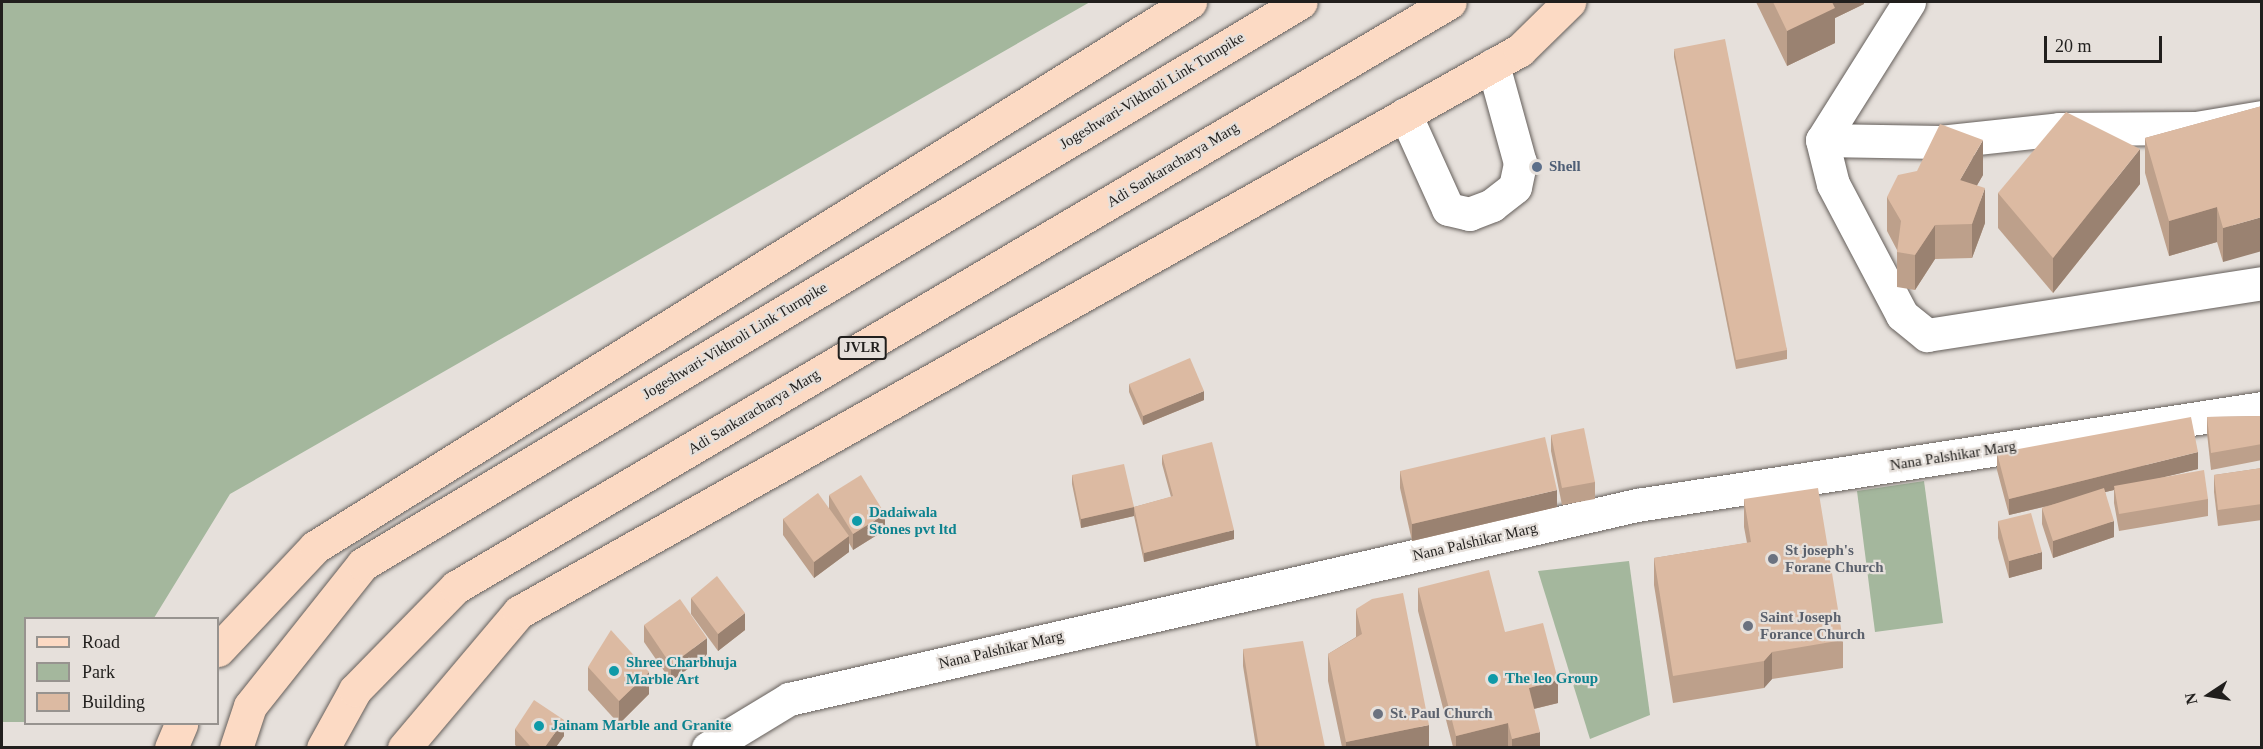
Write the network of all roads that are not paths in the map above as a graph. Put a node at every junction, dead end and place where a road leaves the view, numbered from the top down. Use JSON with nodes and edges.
{"nodes":[{"id":1,"x":1191,"y":2,"type":"edge"},
{"id":2,"x":1301,"y":2,"type":"edge"},
{"id":3,"x":1450,"y":2,"type":"edge"},
{"id":4,"x":1569,"y":2,"type":"edge"},
{"id":5,"x":1909,"y":2,"type":"edge"},
{"id":6,"x":1493,"y":65,"type":"junction"},
{"id":7,"x":1405,"y":114,"type":"junction"},
{"id":8,"x":2262,"y":117,"type":"edge"},
{"id":9,"x":1822,"y":140,"type":"junction"},
{"id":10,"x":2262,"y":283,"type":"edge"},
{"id":11,"x":2262,"y":408,"type":"edge"},
{"id":12,"x":219,"y":649,"type":"edge"},
{"id":13,"x":180,"y":725,"type":"edge"},
{"id":14,"x":171,"y":747,"type":"edge"},
{"id":15,"x":236,"y":747,"type":"edge"},
{"id":16,"x":323,"y":747,"type":"edge"},
{"id":17,"x":404,"y":747,"type":"edge"},
{"id":18,"x":708,"y":747,"type":"edge"}],
"edges":[{"from":1,"to":12,"type":"main road"},
{"from":2,"to":15,"type":"main road","name":"Jogeshwari-Vikhroli Link Turnpike"},
{"from":3,"to":16,"type":"main road","name":"Adi Sankaracharya Marg","number":"JVLR"},
{"from":4,"to":6,"type":"main road"},
{"from":5,"to":9,"type":"street"},
{"from":6,"to":7,"type":"main road"},
{"from":6,"to":7,"type":"street"},
{"from":7,"to":17,"type":"main road"},
{"from":8,"to":9,"type":"street"},
{"from":9,"to":10,"type":"street"},
{"from":11,"to":18,"type":"street","name":"Nana Palshikar Marg"},
{"from":13,"to":14,"type":"main road"}]}
